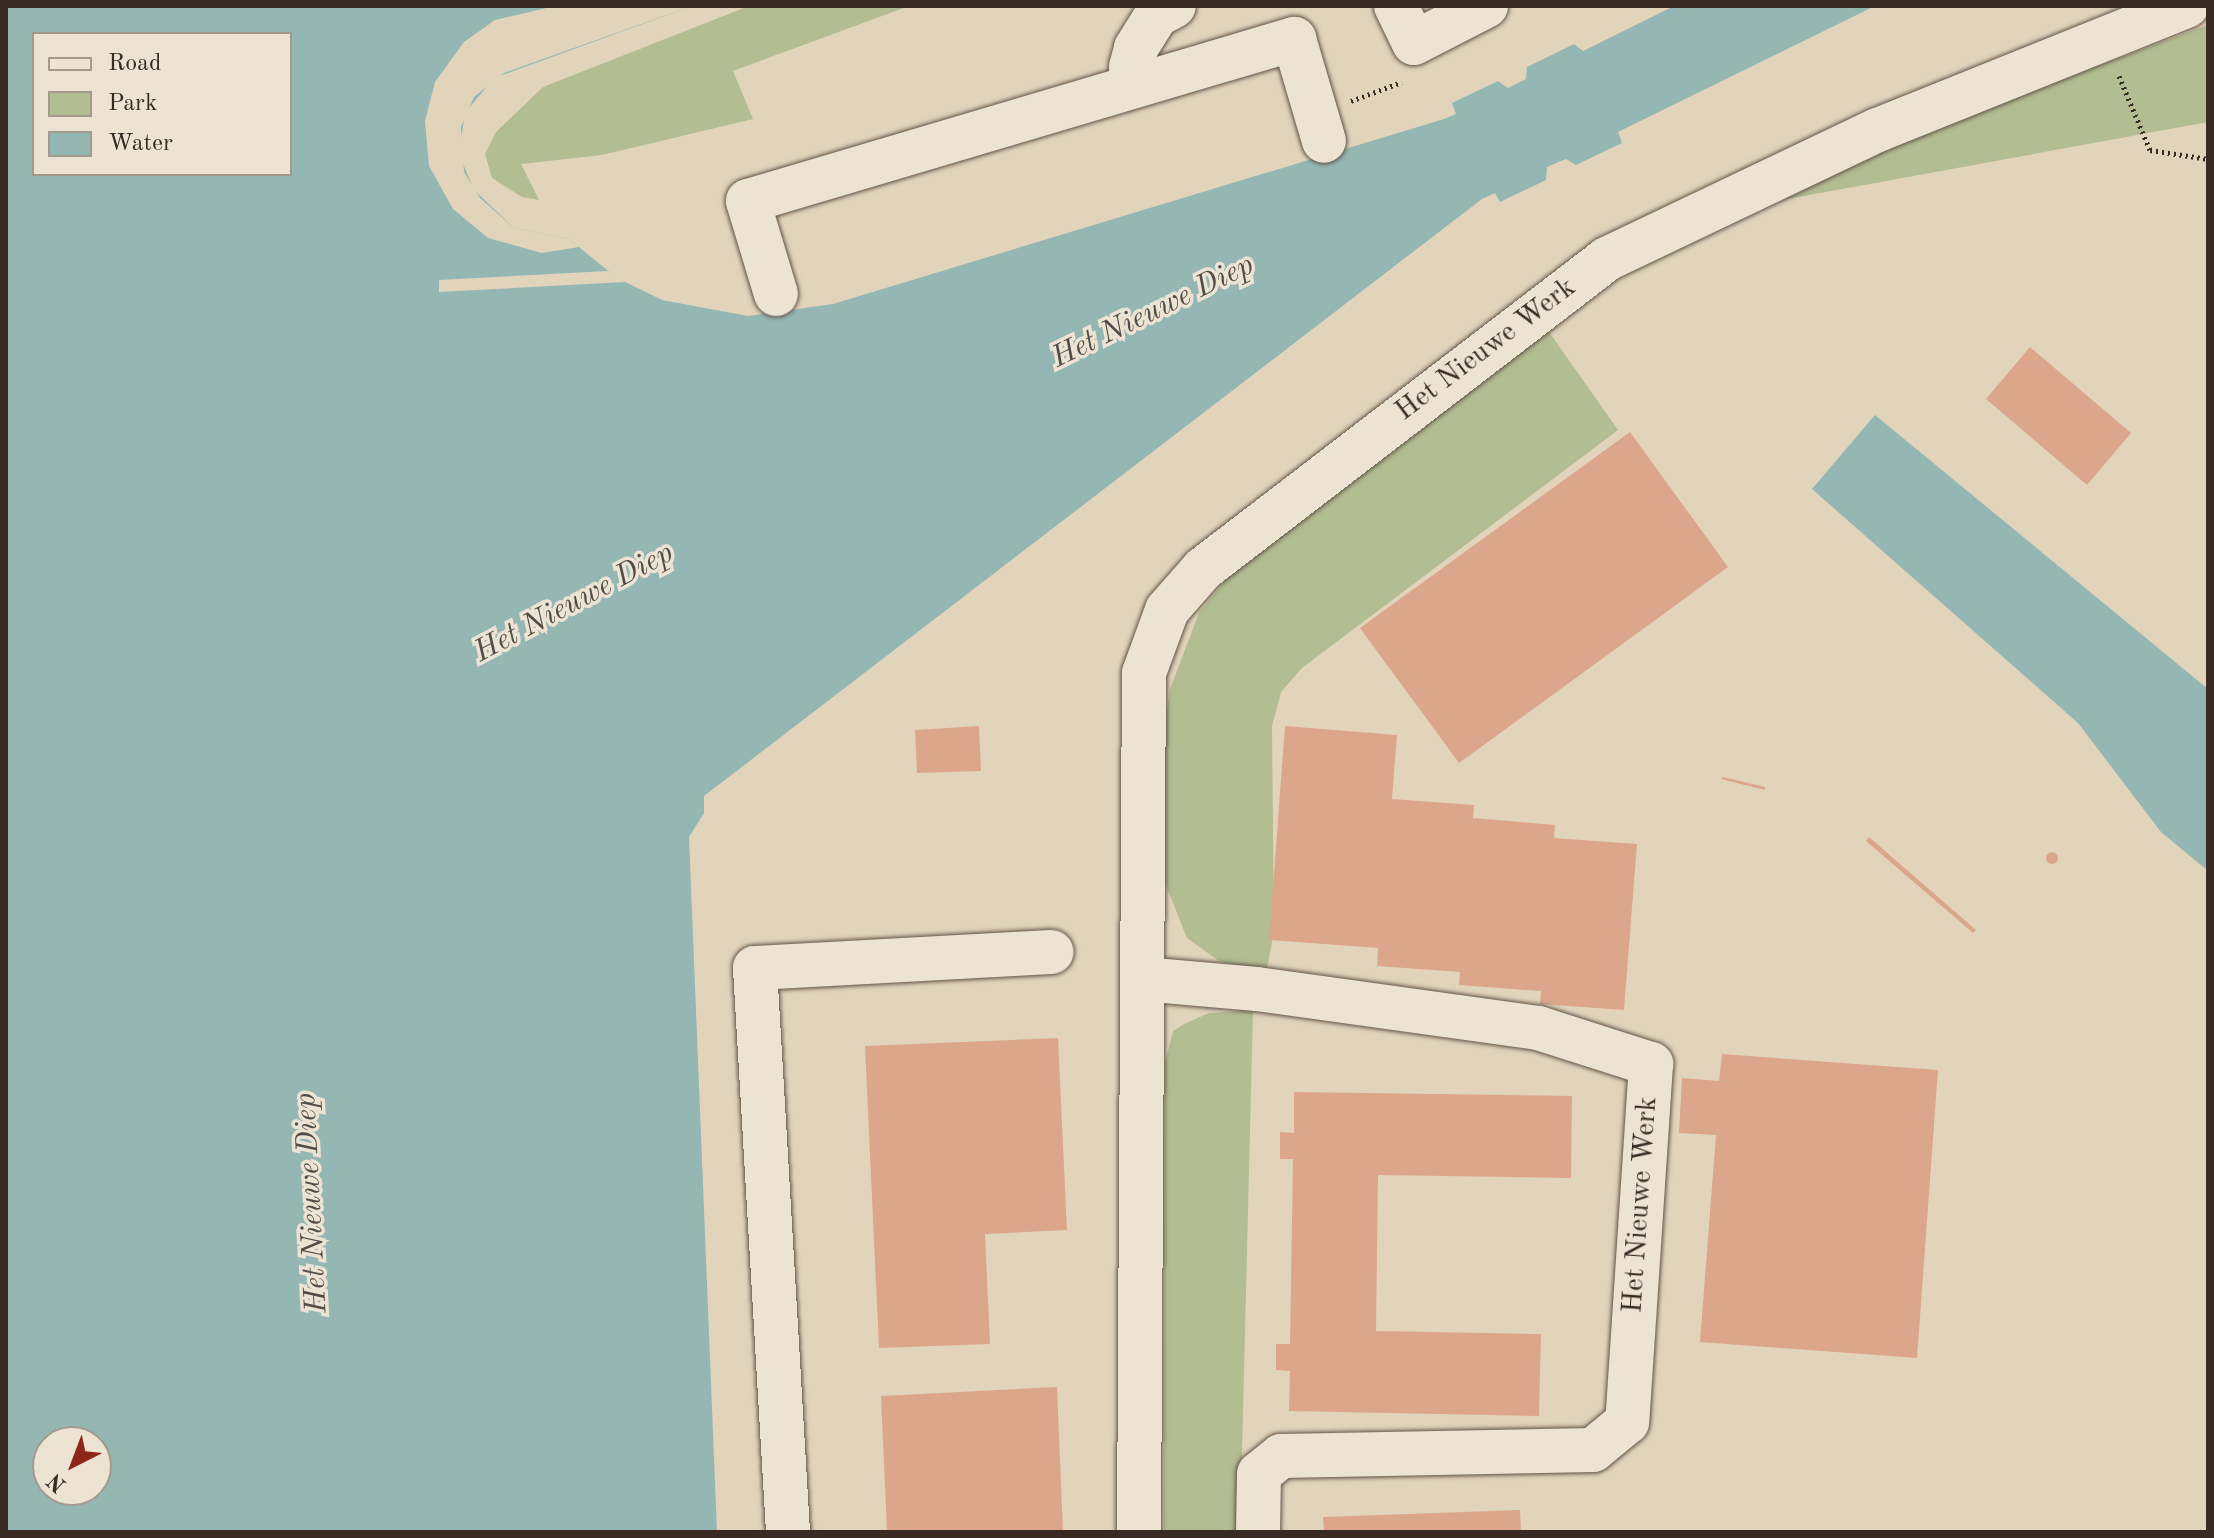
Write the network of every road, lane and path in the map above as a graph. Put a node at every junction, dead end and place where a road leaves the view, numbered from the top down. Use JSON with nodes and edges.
{"nodes":[{"id":1,"x":1174,"y":6,"type":"edge"},
{"id":2,"x":1396,"y":6,"type":"edge"},
{"id":3,"x":2187,"y":6,"type":"edge"},
{"id":4,"x":1478,"y":8,"type":"edge"},
{"id":5,"x":2104,"y":40,"type":"junction"},
{"id":6,"x":1137,"y":85,"type":"junction"},
{"id":7,"x":1324,"y":141,"type":"dead end"},
{"id":8,"x":2208,"y":159,"type":"edge"},
{"id":9,"x":776,"y":294,"type":"dead end"},
{"id":10,"x":1052,"y":952,"type":"dead end"},
{"id":11,"x":1142,"y":979,"type":"junction"},
{"id":12,"x":788,"y":1532,"type":"edge"},
{"id":13,"x":1139,"y":1532,"type":"edge"},
{"id":14,"x":1258,"y":1532,"type":"edge"}],
"edges":[{"from":1,"to":6,"type":"street"},
{"from":2,"to":4,"type":"street"},
{"from":3,"to":5,"type":"street","name":"Het Nieuwe Werk"},
{"from":5,"to":8,"type":"path"},
{"from":5,"to":11,"type":"street","name":"Het Nieuwe Werk"},
{"from":6,"to":7,"type":"street"},
{"from":6,"to":9,"type":"street"},
{"from":10,"to":12,"type":"street"},
{"from":11,"to":13,"type":"street","name":"Het Nieuwe Werk"},
{"from":11,"to":14,"type":"street","name":"Het Nieuwe Werk"}]}
